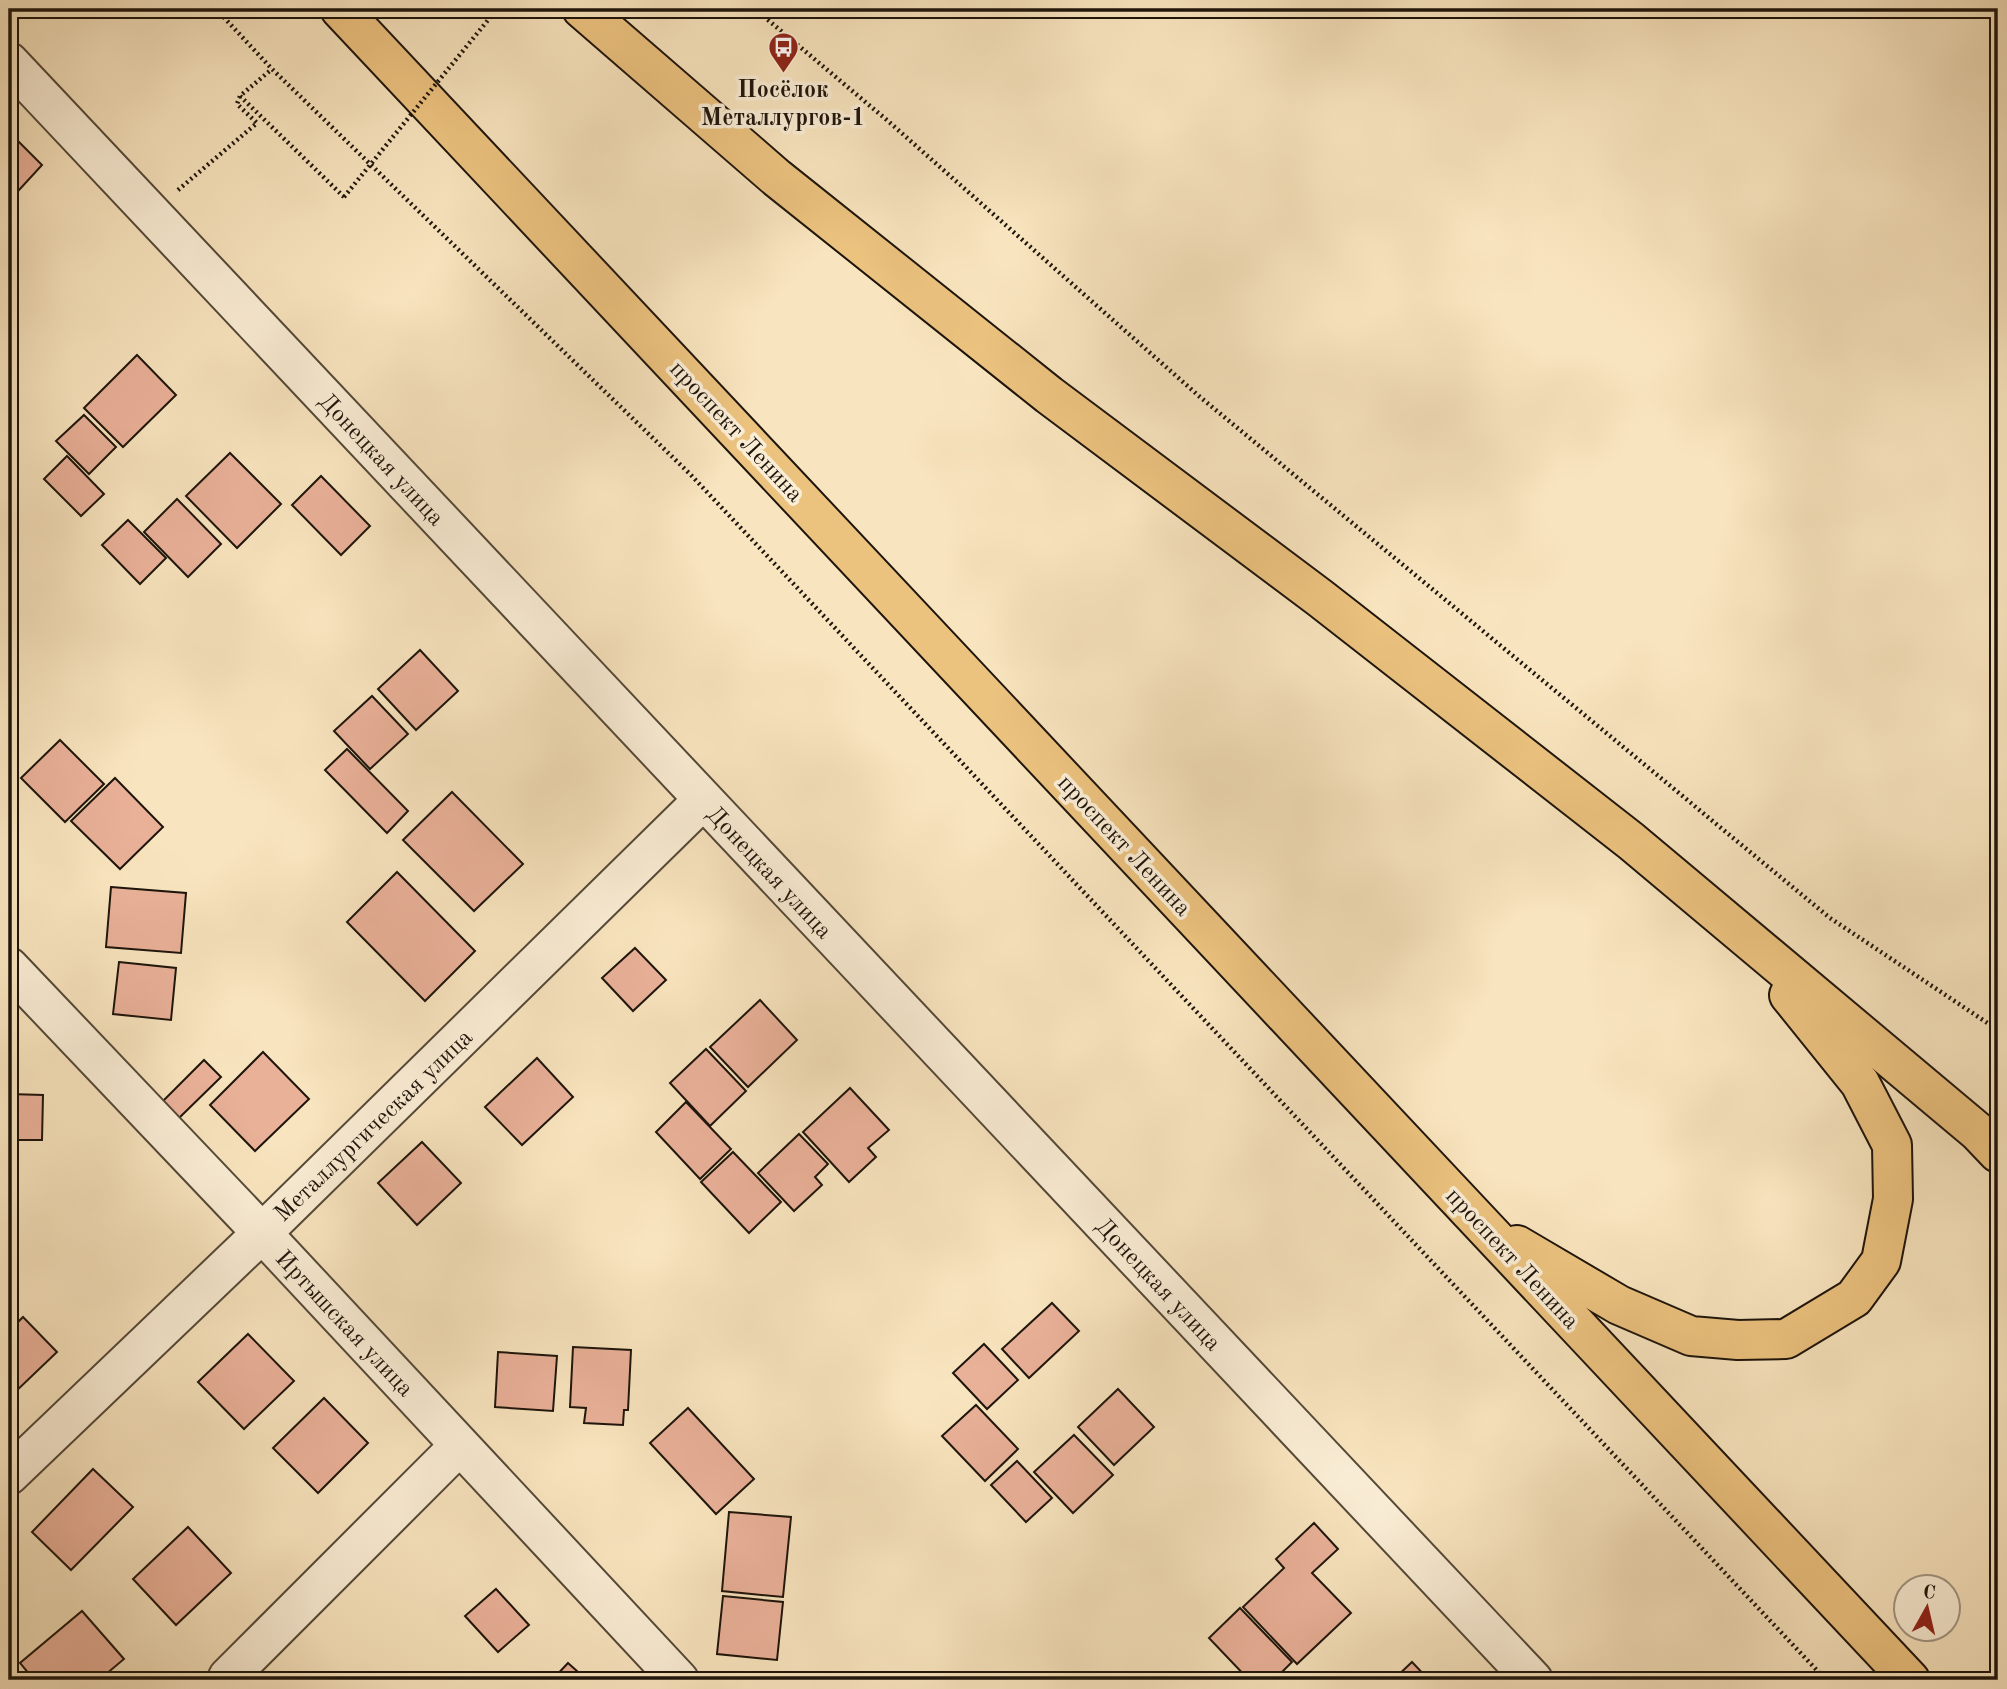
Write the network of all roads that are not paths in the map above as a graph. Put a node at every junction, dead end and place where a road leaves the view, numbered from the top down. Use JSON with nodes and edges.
{"nodes":[{"id":1,"x":340,"y":9,"type":"edge"},
{"id":2,"x":582,"y":9,"type":"edge"},
{"id":3,"x":9,"y":62,"type":"edge"},
{"id":4,"x":703,"y":800,"type":"junction"},
{"id":5,"x":1734,"y":926,"type":"junction"},
{"id":6,"x":9,"y":967,"type":"edge"},
{"id":7,"x":1998,"y":1153,"type":"edge"},
{"id":8,"x":1479,"y":1222,"type":"junction"},
{"id":9,"x":262,"y":1233,"type":"junction"},
{"id":10,"x":459,"y":1446,"type":"junction"},
{"id":11,"x":9,"y":1475,"type":"edge"},
{"id":12,"x":231,"y":1680,"type":"edge"},
{"id":13,"x":679,"y":1680,"type":"edge"},
{"id":14,"x":1533,"y":1680,"type":"edge"},
{"id":15,"x":1910,"y":1680,"type":"edge"}],
"edges":[{"from":1,"to":8,"type":"main road","name":"проспект Ленина"},
{"from":2,"to":5,"type":"main road"},
{"from":3,"to":4,"type":"street","name":"Донецкая улица"},
{"from":4,"to":9,"type":"street","name":"Металлургическая улица"},
{"from":4,"to":14,"type":"street","name":"Донецкая улица"},
{"from":5,"to":7,"type":"main road"},
{"from":5,"to":8,"type":"main road"},
{"from":6,"to":9,"type":"street","name":"Иртышская улица"},
{"from":8,"to":15,"type":"main road","name":"проспект Ленина"},
{"from":9,"to":10,"type":"street","name":"Иртышская улица"},
{"from":9,"to":11,"type":"street","name":"Металлургическая улица"},
{"from":10,"to":12,"type":"street"},
{"from":10,"to":13,"type":"street","name":"Иртышская улица"}]}
